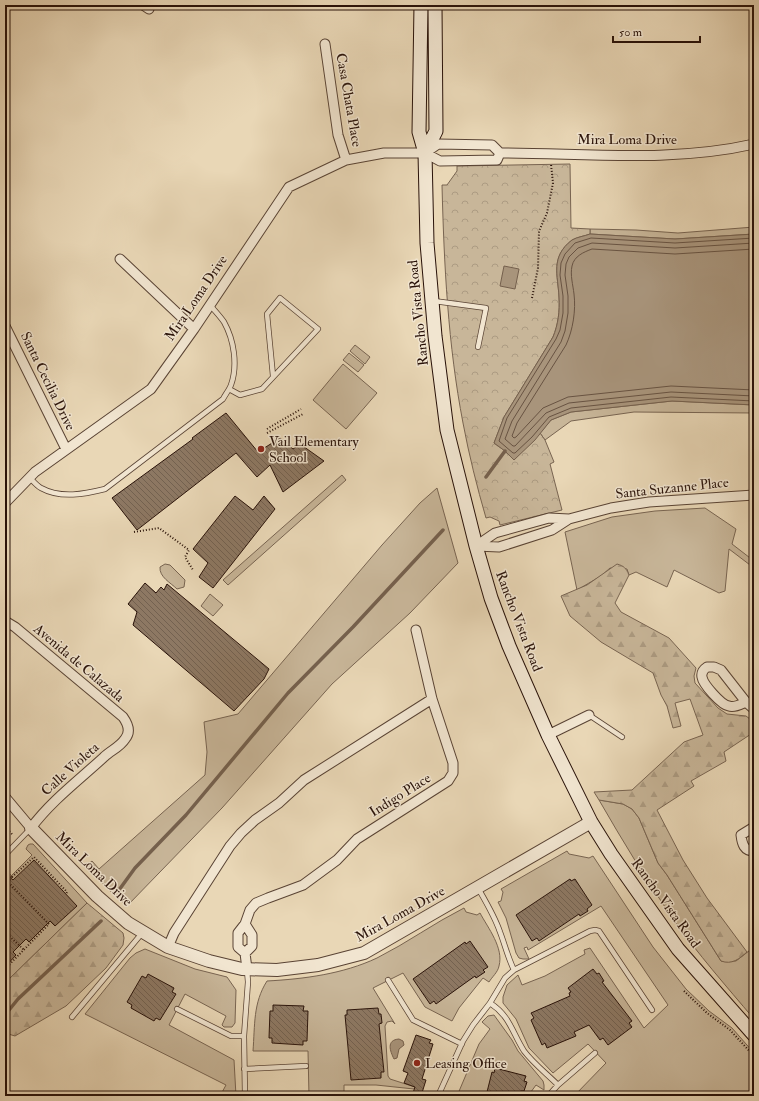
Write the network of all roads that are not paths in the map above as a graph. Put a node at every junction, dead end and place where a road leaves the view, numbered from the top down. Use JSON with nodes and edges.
{"nodes":[{"id":1,"x":421,"y":5,"type":"edge"},
{"id":2,"x":435,"y":5,"type":"edge"},
{"id":3,"x":326,"y":44,"type":"dead end"},
{"id":4,"x":754,"y":144,"type":"edge"},
{"id":5,"x":425,"y":152,"type":"junction"},
{"id":6,"x":500,"y":153,"type":"junction"},
{"id":7,"x":346,"y":160,"type":"junction"},
{"id":8,"x":120,"y":259,"type":"dead end"},
{"id":9,"x":432,"y":301,"type":"junction"},
{"id":10,"x":210,"y":305,"type":"junction"},
{"id":11,"x":5,"y":326,"type":"edge"},
{"id":12,"x":194,"y":329,"type":"junction"},
{"id":13,"x":478,"y":347,"type":"dead end"},
{"id":14,"x":273,"y":376,"type":"junction"},
{"id":15,"x":229,"y":389,"type":"junction"},
{"id":16,"x":66,"y":449,"type":"junction"},
{"id":17,"x":29,"y":477,"type":"junction"},
{"id":18,"x":754,"y":495,"type":"edge"},
{"id":19,"x":5,"y":503,"type":"edge"},
{"id":20,"x":569,"y":518,"type":"junction"},
{"id":21,"x":476,"y":546,"type":"junction"},
{"id":22,"x":5,"y":621,"type":"edge"},
{"id":23,"x":416,"y":630,"type":"dead end"},
{"id":24,"x":432,"y":699,"type":"junction"},
{"id":25,"x":746,"y":702,"type":"junction"},
{"id":26,"x":754,"y":709,"type":"edge"},
{"id":27,"x":589,"y":715,"type":"joint"},
{"id":28,"x":128,"y":731,"type":"joint"},
{"id":29,"x":548,"y":735,"type":"junction"},
{"id":30,"x":622,"y":737,"type":"dead end"},
{"id":31,"x":5,"y":797,"type":"edge"},
{"id":32,"x":590,"y":822,"type":"junction"},
{"id":33,"x":754,"y":827,"type":"edge"},
{"id":34,"x":31,"y":828,"type":"junction"},
{"id":35,"x":754,"y":850,"type":"edge"},
{"id":36,"x":5,"y":855,"type":"edge"},
{"id":37,"x":478,"y":888,"type":"junction"},
{"id":38,"x":245,"y":924,"type":"junction"},
{"id":39,"x":143,"y":932,"type":"junction"},
{"id":40,"x":168,"y":946,"type":"junction"},
{"id":41,"x":245,"y":954,"type":"junction"},
{"id":42,"x":247,"y":969,"type":"junction"},
{"id":43,"x":514,"y":970,"type":"junction"},
{"id":44,"x":388,"y":980,"type":"dead end"},
{"id":45,"x":490,"y":1003,"type":"junction"},
{"id":46,"x":178,"y":1009,"type":"dead end"},
{"id":47,"x":652,"y":1010,"type":"dead end"},
{"id":48,"x":72,"y":1017,"type":"dead end"},
{"id":49,"x":754,"y":1035,"type":"edge"},
{"id":50,"x":244,"y":1036,"type":"junction"},
{"id":51,"x":462,"y":1044,"type":"junction"},
{"id":52,"x":595,"y":1053,"type":"dead end"},
{"id":53,"x":306,"y":1066,"type":"dead end"},
{"id":54,"x":244,"y":1070,"type":"junction"},
{"id":55,"x":558,"y":1085,"type":"junction"},
{"id":56,"x":245,"y":1096,"type":"edge"},
{"id":57,"x":438,"y":1096,"type":"edge"},
{"id":58,"x":548,"y":1096,"type":"edge"}],
"edges":[{"from":1,"to":5,"type":"main road","name":"Rancho Vista Road"},
{"from":2,"to":5,"type":"main road","name":"Rancho Vista Road"},
{"from":3,"to":7,"type":"street","name":"Casa Chata Place"},
{"from":4,"to":6,"type":"street","name":"Mira Loma Drive"},
{"from":5,"to":6,"type":"street","name":"Mira Loma Drive"},
{"from":5,"to":6,"type":"street","name":"Mira Loma Drive"},
{"from":5,"to":7,"type":"street","name":"Mira Loma Drive"},
{"from":5,"to":9,"type":"main road","name":"Rancho Vista Road"},
{"from":7,"to":10,"type":"street","name":"Mira Loma Drive"},
{"from":8,"to":12,"type":"street"},
{"from":9,"to":13,"type":"lane"},
{"from":9,"to":21,"type":"main road","name":"Rancho Vista Road"},
{"from":10,"to":12,"type":"street","name":"Mira Loma Drive"},
{"from":10,"to":15,"type":"lane"},
{"from":11,"to":16,"type":"street","name":"Santa Cecilia Drive"},
{"from":12,"to":16,"type":"street","name":"Mira Loma Drive"},
{"from":14,"to":14,"type":"lane"},
{"from":14,"to":15,"type":"lane"},
{"from":15,"to":17,"type":"lane"},
{"from":16,"to":17,"type":"street","name":"Mira Loma Drive"},
{"from":17,"to":19,"type":"street","name":"Mira Loma Drive"},
{"from":18,"to":20,"type":"street","name":"Santa Suzanne Place"},
{"from":20,"to":21,"type":"street","name":"Santa Suzanne Place"},
{"from":20,"to":21,"type":"street","name":"Santa Suzanne Place"},
{"from":21,"to":29,"type":"main road","name":"Rancho Vista Road"},
{"from":22,"to":28,"type":"street","name":"Avenida de Calazada"},
{"from":23,"to":24,"type":"street","name":"Indigo Place"},
{"from":24,"to":38,"type":"street","name":"Indigo Place"},
{"from":24,"to":40,"type":"street"},
{"from":25,"to":25,"type":"street"},
{"from":25,"to":26,"type":"street"},
{"from":27,"to":29,"type":"street"},
{"from":27,"to":30,"type":"lane"},
{"from":28,"to":34,"type":"street","name":"Calle Violeta"},
{"from":29,"to":32,"type":"main road","name":"Rancho Vista Road"},
{"from":31,"to":34,"type":"street","name":"Mira Loma Drive"},
{"from":32,"to":37,"type":"street","name":"Mira Loma Drive"},
{"from":32,"to":49,"type":"main road","name":"Rancho Vista Road"},
{"from":33,"to":35,"type":"street"},
{"from":34,"to":36,"type":"lane"},
{"from":34,"to":39,"type":"street","name":"Mira Loma Drive"},
{"from":37,"to":42,"type":"street","name":"Mira Loma Drive"},
{"from":37,"to":43,"type":"lane"},
{"from":38,"to":41,"type":"street","name":"Indigo Place"},
{"from":38,"to":41,"type":"street","name":"Indigo Place"},
{"from":39,"to":40,"type":"street","name":"Mira Loma Drive"},
{"from":39,"to":48,"type":"lane"},
{"from":40,"to":42,"type":"street","name":"Mira Loma Drive"},
{"from":41,"to":42,"type":"street","name":"Indigo Place"},
{"from":42,"to":50,"type":"lane"},
{"from":43,"to":45,"type":"lane"},
{"from":43,"to":47,"type":"lane"},
{"from":44,"to":51,"type":"lane"},
{"from":45,"to":51,"type":"lane"},
{"from":45,"to":55,"type":"lane"},
{"from":46,"to":50,"type":"lane"},
{"from":50,"to":54,"type":"lane"},
{"from":51,"to":57,"type":"lane"},
{"from":52,"to":55,"type":"lane"},
{"from":53,"to":54,"type":"lane"},
{"from":54,"to":56,"type":"lane"},
{"from":55,"to":58,"type":"lane"}]}
